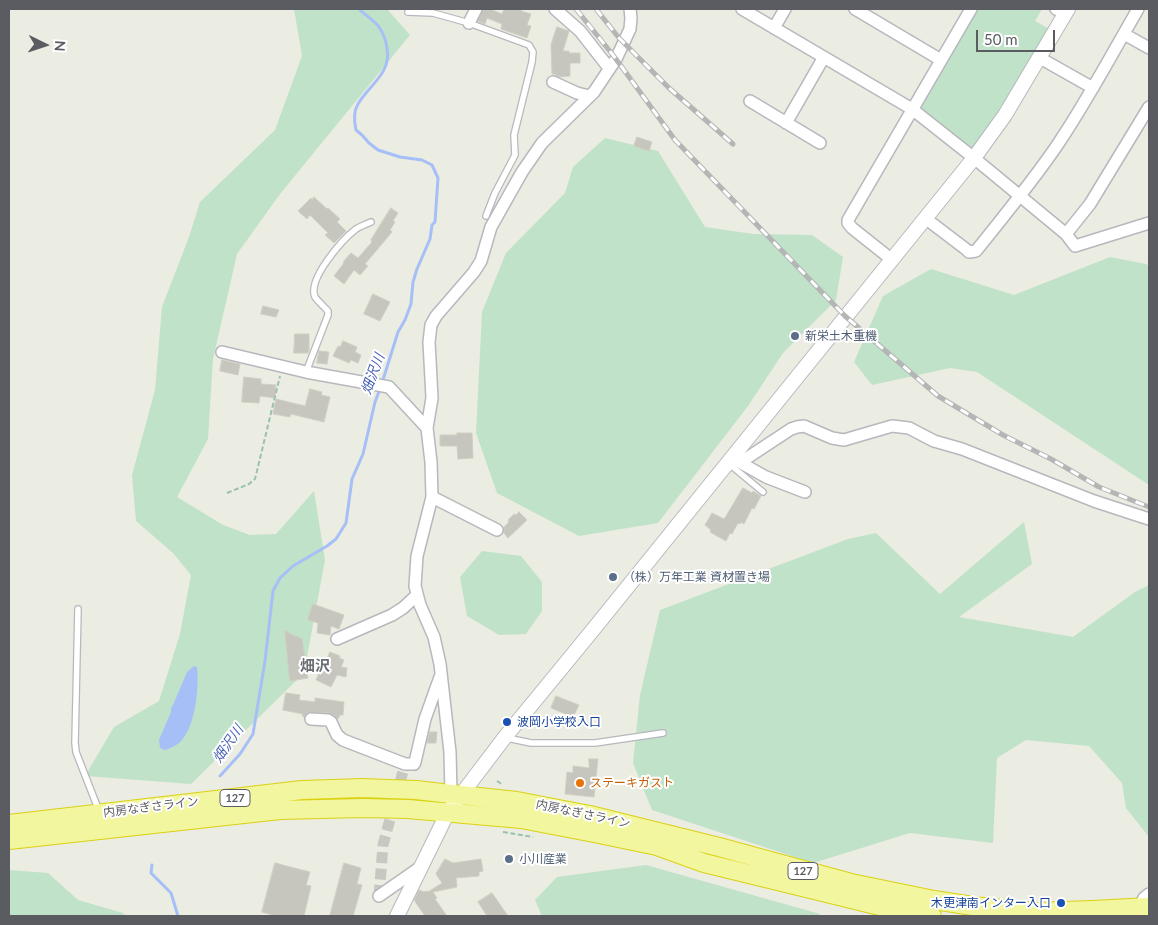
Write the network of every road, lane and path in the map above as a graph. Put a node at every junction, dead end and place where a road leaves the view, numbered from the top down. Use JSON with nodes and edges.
{"nodes":[{"id":1,"x":476,"y":9,"type":"edge"},
{"id":2,"x":555,"y":9,"type":"edge"},
{"id":3,"x":630,"y":9,"type":"edge"},
{"id":4,"x":742,"y":9,"type":"edge"},
{"id":5,"x":785,"y":9,"type":"edge"},
{"id":6,"x":855,"y":9,"type":"edge"},
{"id":7,"x":970,"y":9,"type":"edge"},
{"id":8,"x":1138,"y":9,"type":"edge"},
{"id":9,"x":1063,"y":10,"type":"edge"},
{"id":10,"x":408,"y":12,"type":"dead end"},
{"id":11,"x":469,"y":23,"type":"junction"},
{"id":12,"x":774,"y":28,"type":"junction"},
{"id":13,"x":1124,"y":34,"type":"junction"},
{"id":14,"x":1149,"y":48,"type":"edge"},
{"id":15,"x":824,"y":57,"type":"junction"},
{"id":16,"x":1040,"y":58,"type":"junction"},
{"id":17,"x":941,"y":60,"type":"junction"},
{"id":18,"x":609,"y":68,"type":"junction"},
{"id":19,"x":553,"y":82,"type":"dead end"},
{"id":20,"x":1093,"y":88,"type":"junction"},
{"id":21,"x":589,"y":96,"type":"junction"},
{"id":22,"x":750,"y":101,"type":"dead end"},
{"id":23,"x":1149,"y":107,"type":"edge"},
{"id":24,"x":912,"y":109,"type":"junction"},
{"id":25,"x":786,"y":123,"type":"junction"},
{"id":26,"x":820,"y":143,"type":"dead end"},
{"id":27,"x":974,"y":158,"type":"junction"},
{"id":28,"x":1019,"y":196,"type":"junction"},
{"id":29,"x":486,"y":216,"type":"dead end"},
{"id":30,"x":925,"y":218,"type":"junction"},
{"id":31,"x":370,"y":222,"type":"dead end"},
{"id":32,"x":1149,"y":222,"type":"edge"},
{"id":33,"x":1066,"y":234,"type":"junction"},
{"id":34,"x":892,"y":259,"type":"junction"},
{"id":35,"x":222,"y":352,"type":"dead end"},
{"id":36,"x":282,"y":366,"type":"junction"},
{"id":37,"x":306,"y":372,"type":"junction"},
{"id":38,"x":428,"y":428,"type":"junction"},
{"id":39,"x":731,"y":459,"type":"junction"},
{"id":40,"x":763,"y":492,"type":"dead end"},
{"id":41,"x":805,"y":492,"type":"dead end"},
{"id":42,"x":227,"y":493,"type":"dead end"},
{"id":43,"x":432,"y":496,"type":"junction"},
{"id":44,"x":1149,"y":519,"type":"edge"},
{"id":45,"x":497,"y":530,"type":"dead end"},
{"id":46,"x":417,"y":595,"type":"junction"},
{"id":47,"x":78,"y":609,"type":"dead end"},
{"id":48,"x":337,"y":639,"type":"dead end"},
{"id":49,"x":441,"y":675,"type":"junction"},
{"id":50,"x":311,"y":718,"type":"dead end"},
{"id":51,"x":663,"y":733,"type":"dead end"},
{"id":52,"x":504,"y":737,"type":"junction"},
{"id":53,"x":456,"y":795,"type":"junction"},
{"id":54,"x":448,"y":812,"type":"junction"},
{"id":55,"x":99,"y":814,"type":"junction"},
{"id":56,"x":9,"y":824,"type":"edge"},
{"id":57,"x":500,"y":832,"type":"dead end"},
{"id":58,"x":533,"y":837,"type":"dead end"},
{"id":59,"x":9,"y":840,"type":"edge"},
{"id":60,"x":422,"y":866,"type":"junction"},
{"id":61,"x":380,"y":896,"type":"dead end"},
{"id":62,"x":1144,"y":906,"type":"edge"},
{"id":63,"x":397,"y":916,"type":"edge"},
{"id":64,"x":932,"y":916,"type":"edge"}],
"edges":[{"from":1,"to":11,"type":"street"},
{"from":2,"to":18,"type":"street"},
{"from":3,"to":18,"type":"street"},
{"from":4,"to":12,"type":"street"},
{"from":5,"to":12,"type":"street"},
{"from":6,"to":17,"type":"street"},
{"from":7,"to":17,"type":"street"},
{"from":8,"to":13,"type":"street"},
{"from":9,"to":16,"type":"street"},
{"from":10,"to":11,"type":"lane"},
{"from":11,"to":29,"type":"lane"},
{"from":12,"to":15,"type":"street"},
{"from":13,"to":14,"type":"street"},
{"from":13,"to":20,"type":"street"},
{"from":15,"to":24,"type":"street"},
{"from":15,"to":25,"type":"street"},
{"from":16,"to":20,"type":"street"},
{"from":16,"to":27,"type":"street"},
{"from":17,"to":24,"type":"street"},
{"from":18,"to":21,"type":"street"},
{"from":19,"to":21,"type":"street"},
{"from":20,"to":28,"type":"street"},
{"from":21,"to":38,"type":"street"},
{"from":22,"to":25,"type":"street"},
{"from":23,"to":33,"type":"street"},
{"from":24,"to":27,"type":"street"},
{"from":24,"to":34,"type":"street"},
{"from":25,"to":26,"type":"street"},
{"from":27,"to":28,"type":"street"},
{"from":27,"to":30,"type":"street"},
{"from":28,"to":30,"type":"street"},
{"from":28,"to":33,"type":"street"},
{"from":30,"to":34,"type":"street"},
{"from":31,"to":37,"type":"lane"},
{"from":32,"to":33,"type":"street"},
{"from":34,"to":39,"type":"street"},
{"from":35,"to":36,"type":"street"},
{"from":36,"to":37,"type":"street"},
{"from":36,"to":42,"type":"path"},
{"from":37,"to":38,"type":"street"},
{"from":38,"to":43,"type":"street"},
{"from":39,"to":40,"type":"lane"},
{"from":39,"to":41,"type":"street"},
{"from":39,"to":44,"type":"street"},
{"from":39,"to":52,"type":"street"},
{"from":43,"to":45,"type":"street"},
{"from":43,"to":46,"type":"street"},
{"from":46,"to":48,"type":"street"},
{"from":46,"to":49,"type":"street"},
{"from":47,"to":55,"type":"lane"},
{"from":49,"to":50,"type":"street"},
{"from":49,"to":53,"type":"street"},
{"from":51,"to":52,"type":"lane"},
{"from":52,"to":53,"type":"street"},
{"from":53,"to":54,"type":"street"},
{"from":53,"to":55,"type":"highway","name":"内房なぎさライン","number":"127"},
{"from":53,"to":62,"type":"highway","name":"内房なぎさライン","number":"127"},
{"from":54,"to":59,"type":"highway","name":"内房なぎさライン","number":"127"},
{"from":54,"to":60,"type":"street"},
{"from":54,"to":64,"type":"highway","name":"内房なぎさライン","number":"127"},
{"from":55,"to":56,"type":"highway","name":"内房なぎさライン","number":"127"},
{"from":57,"to":58,"type":"path"},
{"from":60,"to":61,"type":"street"},
{"from":60,"to":63,"type":"street"}]}
